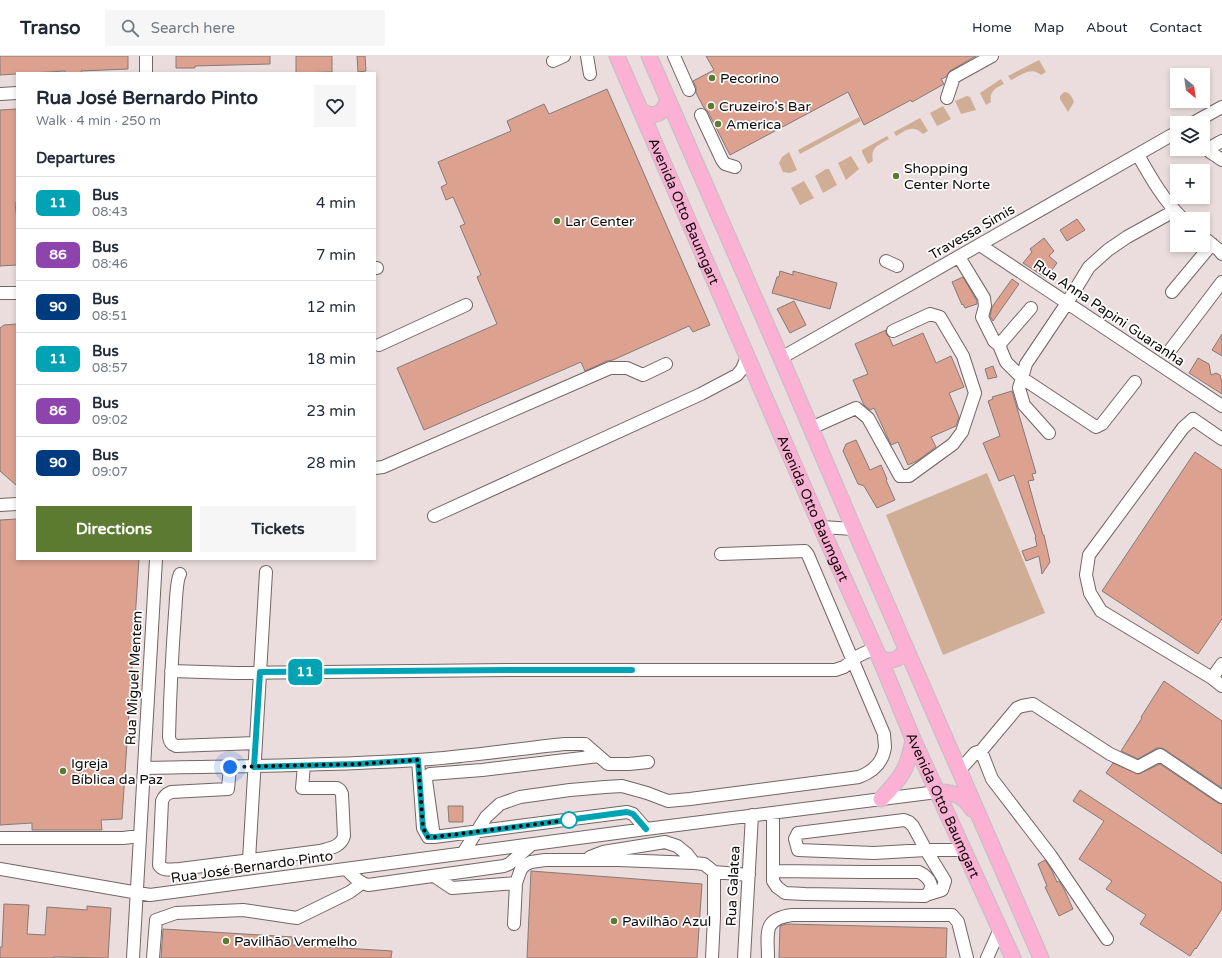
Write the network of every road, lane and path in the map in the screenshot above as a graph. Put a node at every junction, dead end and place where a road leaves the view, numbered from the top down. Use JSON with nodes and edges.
{"nodes":[{"id":1,"x":146,"y":56,"type":"edge"},
{"id":2,"x":587,"y":56,"type":"edge"},
{"id":3,"x":617,"y":56,"type":"edge"},
{"id":4,"x":649,"y":56,"type":"edge"},
{"id":5,"x":674,"y":56,"type":"edge"},
{"id":6,"x":992,"y":56,"type":"edge"},
{"id":7,"x":146,"y":72,"type":"edge"},
{"id":8,"x":590,"y":74,"type":"dead end"},
{"id":9,"x":689,"y":90,"type":"dead end"},
{"id":10,"x":16,"y":93,"type":"edge"},
{"id":11,"x":0,"y":94,"type":"edge"},
{"id":12,"x":947,"y":98,"type":"dead end"},
{"id":13,"x":668,"y":100,"type":"junction"},
{"id":14,"x":1222,"y":106,"type":"edge"},
{"id":15,"x":641,"y":111,"type":"junction"},
{"id":16,"x":701,"y":115,"type":"dead end"},
{"id":17,"x":1205,"y":116,"type":"edge"},
{"id":18,"x":677,"y":122,"type":"junction"},
{"id":19,"x":651,"y":133,"type":"junction"},
{"id":20,"x":1170,"y":136,"type":"edge"},
{"id":21,"x":1222,"y":141,"type":"edge"},
{"id":22,"x":1210,"y":147,"type":"edge"},
{"id":23,"x":1210,"y":152,"type":"edge"},
{"id":24,"x":1138,"y":155,"type":"junction"},
{"id":25,"x":1222,"y":160,"type":"edge"},
{"id":26,"x":735,"y":167,"type":"dead end"},
{"id":27,"x":1176,"y":212,"type":"edge"},
{"id":28,"x":1170,"y":219,"type":"edge"},
{"id":29,"x":1210,"y":242,"type":"edge"},
{"id":30,"x":980,"y":245,"type":"junction"},
{"id":31,"x":1200,"y":252,"type":"edge"},
{"id":32,"x":1222,"y":254,"type":"edge"},
{"id":33,"x":959,"y":257,"type":"junction"},
{"id":34,"x":1222,"y":282,"type":"edge"},
{"id":35,"x":1172,"y":292,"type":"dead end"},
{"id":36,"x":0,"y":293,"type":"edge"},
{"id":37,"x":16,"y":293,"type":"edge"},
{"id":38,"x":1068,"y":303,"type":"junction"},
{"id":39,"x":466,"y":305,"type":"dead end"},
{"id":40,"x":1031,"y":308,"type":"dead end"},
{"id":41,"x":893,"y":331,"type":"dead end"},
{"id":42,"x":379,"y":345,"type":"dead end"},
{"id":43,"x":999,"y":345,"type":"junction"},
{"id":44,"x":1171,"y":349,"type":"dead end"},
{"id":45,"x":747,"y":357,"type":"junction"},
{"id":46,"x":781,"y":358,"type":"junction"},
{"id":47,"x":666,"y":364,"type":"dead end"},
{"id":48,"x":1022,"y":378,"type":"junction"},
{"id":49,"x":1135,"y":382,"type":"dead end"},
{"id":50,"x":1222,"y":406,"type":"edge"},
{"id":51,"x":811,"y":428,"type":"junction"},
{"id":52,"x":1049,"y":433,"type":"dead end"},
{"id":53,"x":1222,"y":439,"type":"edge"},
{"id":54,"x":379,"y":467,"type":"edge"},
{"id":55,"x":16,"y":504,"type":"edge"},
{"id":56,"x":0,"y":505,"type":"edge"},
{"id":57,"x":434,"y":516,"type":"dead end"},
{"id":58,"x":821,"y":527,"type":"junction"},
{"id":59,"x":854,"y":529,"type":"junction"},
{"id":60,"x":721,"y":554,"type":"dead end"},
{"id":61,"x":156,"y":560,"type":"edge"},
{"id":62,"x":266,"y":572,"type":"dead end"},
{"id":63,"x":180,"y":574,"type":"dead end"},
{"id":64,"x":906,"y":648,"type":"junction"},
{"id":65,"x":878,"y":654,"type":"junction"},
{"id":66,"x":852,"y":661,"type":"junction"},
{"id":67,"x":1222,"y":664,"type":"edge"},
{"id":68,"x":171,"y":671,"type":"junction"},
{"id":69,"x":260,"y":672,"type":"junction"},
{"id":70,"x":1217,"y":682,"type":"edge"},
{"id":71,"x":914,"y":739,"type":"junction"},
{"id":72,"x":256,"y":743,"type":"junction"},
{"id":73,"x":980,"y":751,"type":"junction"},
{"id":74,"x":599,"y":756,"type":"junction"},
{"id":75,"x":418,"y":760,"type":"junction"},
{"id":76,"x":648,"y":762,"type":"dead end"},
{"id":77,"x":304,"y":765,"type":"junction"},
{"id":78,"x":230,"y":767,"type":"junction"},
{"id":79,"x":254,"y":767,"type":"junction"},
{"id":80,"x":144,"y":768,"type":"junction"},
{"id":81,"x":959,"y":771,"type":"junction"},
{"id":82,"x":937,"y":792,"type":"junction"},
{"id":83,"x":1222,"y":797,"type":"edge"},
{"id":84,"x":881,"y":799,"type":"junction"},
{"id":85,"x":773,"y":813,"type":"junction"},
{"id":86,"x":752,"y":816,"type":"junction"},
{"id":87,"x":981,"y":821,"type":"junction"},
{"id":88,"x":646,"y":829,"type":"junction"},
{"id":89,"x":476,"y":832,"type":"junction"},
{"id":90,"x":140,"y":836,"type":"junction"},
{"id":91,"x":434,"y":837,"type":"junction"},
{"id":92,"x":0,"y":838,"type":"edge"},
{"id":93,"x":773,"y":838,"type":"junction"},
{"id":94,"x":751,"y":841,"type":"junction"},
{"id":95,"x":532,"y":845,"type":"junction"},
{"id":96,"x":926,"y":850,"type":"junction"},
{"id":97,"x":964,"y":850,"type":"junction"},
{"id":98,"x":874,"y":853,"type":"junction"},
{"id":99,"x":463,"y":854,"type":"junction"},
{"id":100,"x":249,"y":860,"type":"junction"},
{"id":101,"x":583,"y":860,"type":"junction"},
{"id":102,"x":694,"y":863,"type":"junction"},
{"id":103,"x":0,"y":869,"type":"edge"},
{"id":104,"x":346,"y":869,"type":"junction"},
{"id":105,"x":773,"y":871,"type":"junction"},
{"id":106,"x":714,"y":872,"type":"junction"},
{"id":107,"x":864,"y":872,"type":"junction"},
{"id":108,"x":749,"y":874,"type":"junction"},
{"id":109,"x":434,"y":876,"type":"junction"},
{"id":110,"x":516,"y":882,"type":"junction"},
{"id":111,"x":362,"y":884,"type":"junction"},
{"id":112,"x":137,"y":894,"type":"junction"},
{"id":113,"x":929,"y":894,"type":"junction"},
{"id":114,"x":514,"y":924,"type":"dead end"},
{"id":115,"x":1000,"y":929,"type":"junction"},
{"id":116,"x":1107,"y":939,"type":"dead end"},
{"id":117,"x":133,"y":958,"type":"edge"},
{"id":118,"x":153,"y":958,"type":"edge"},
{"id":119,"x":712,"y":958,"type":"edge"},
{"id":120,"x":744,"y":958,"type":"edge"},
{"id":121,"x":768,"y":958,"type":"edge"},
{"id":122,"x":967,"y":958,"type":"edge"},
{"id":123,"x":987,"y":958,"type":"edge"},
{"id":124,"x":1013,"y":958,"type":"edge"},
{"id":125,"x":1041,"y":958,"type":"edge"}],
"edges":[{"from":1,"to":7,"type":"street"},
{"from":2,"to":8,"type":"street"},
{"from":3,"to":15,"type":"main road","name":"Avenida Otto Baumgart"},
{"from":4,"to":13,"type":"main road","name":"Avenida Otto Baumgart"},
{"from":5,"to":9,"type":"street"},
{"from":6,"to":12,"type":"street"},
{"from":10,"to":11,"type":"street"},
{"from":13,"to":15,"type":"main road"},
{"from":13,"to":18,"type":"main road","name":"Avenida Otto Baumgart"},
{"from":14,"to":17,"type":"street"},
{"from":15,"to":19,"type":"main road","name":"Avenida Otto Baumgart"},
{"from":16,"to":26,"type":"street"},
{"from":18,"to":19,"type":"main road"},
{"from":18,"to":46,"type":"main road","name":"Avenida Otto Baumgart"},
{"from":19,"to":45,"type":"main road","name":"Avenida Otto Baumgart"},
{"from":20,"to":24,"type":"street","name":"Travessa Simis"},
{"from":21,"to":22,"type":"street"},
{"from":23,"to":25,"type":"street"},
{"from":24,"to":27,"type":"street"},
{"from":24,"to":30,"type":"street","name":"Travessa Simis"},
{"from":28,"to":38,"type":"street"},
{"from":29,"to":32,"type":"street"},
{"from":30,"to":33,"type":"street","name":"Travessa Simis"},
{"from":30,"to":38,"type":"street","name":"Rua Anna Papini Guaranha"},
{"from":31,"to":35,"type":"street"},
{"from":33,"to":43,"type":"street"},
{"from":33,"to":46,"type":"street","name":"Travessa Simis"},
{"from":34,"to":44,"type":"street"},
{"from":36,"to":37,"type":"street"},
{"from":38,"to":48,"type":"street"},
{"from":38,"to":50,"type":"street","name":"Rua Anna Papini Guaranha"},
{"from":39,"to":42,"type":"street"},
{"from":40,"to":43,"type":"street"},
{"from":41,"to":51,"type":"street"},
{"from":43,"to":48,"type":"street"},
{"from":45,"to":57,"type":"street"},
{"from":45,"to":58,"type":"main road","name":"Avenida Otto Baumgart"},
{"from":46,"to":51,"type":"main road","name":"Avenida Otto Baumgart"},
{"from":47,"to":54,"type":"street"},
{"from":48,"to":49,"type":"street"},
{"from":48,"to":52,"type":"street"},
{"from":51,"to":59,"type":"main road","name":"Avenida Otto Baumgart"},
{"from":53,"to":70,"type":"street"},
{"from":55,"to":56,"type":"street"},
{"from":58,"to":59,"type":"street"},
{"from":58,"to":65,"type":"main road","name":"Avenida Otto Baumgart"},
{"from":59,"to":64,"type":"main road","name":"Avenida Otto Baumgart"},
{"from":60,"to":66,"type":"street"},
{"from":61,"to":80,"type":"street","name":"Rua Miguel Mentem"},
{"from":62,"to":69,"type":"street"},
{"from":63,"to":68,"type":"street"},
{"from":64,"to":65,"type":"main road"},
{"from":64,"to":81,"type":"main road","name":"Avenida Otto Baumgart"},
{"from":65,"to":66,"type":"street"},
{"from":65,"to":71,"type":"main road","name":"Avenida Otto Baumgart"},
{"from":66,"to":69,"type":"street"},
{"from":66,"to":89,"type":"street"},
{"from":67,"to":70,"type":"street"},
{"from":68,"to":69,"type":"street"},
{"from":68,"to":72,"type":"street"},
{"from":69,"to":72,"type":"street"},
{"from":71,"to":82,"type":"main road","name":"Avenida Otto Baumgart"},
{"from":71,"to":84,"type":"main road"},
{"from":72,"to":79,"type":"street"},
{"from":73,"to":81,"type":"street"},
{"from":73,"to":83,"type":"street"},
{"from":73,"to":116,"type":"street"},
{"from":74,"to":75,"type":"street"},
{"from":74,"to":76,"type":"street"},
{"from":74,"to":91,"type":"street"},
{"from":75,"to":77,"type":"street"},
{"from":75,"to":91,"type":"street"},
{"from":77,"to":79,"type":"street"},
{"from":77,"to":100,"type":"street"},
{"from":78,"to":79,"type":"street"},
{"from":78,"to":80,"type":"street"},
{"from":78,"to":100,"type":"street"},
{"from":79,"to":100,"type":"street"},
{"from":80,"to":90,"type":"street","name":"Rua Miguel Mentem"},
{"from":81,"to":87,"type":"main road","name":"Avenida Otto Baumgart"},
{"from":82,"to":84,"type":"street","name":"Rua José Bernardo Pinto"},
{"from":82,"to":87,"type":"main road"},
{"from":82,"to":97,"type":"main road","name":"Avenida Otto Baumgart"},
{"from":84,"to":85,"type":"street","name":"Rua José Bernardo Pinto"},
{"from":85,"to":86,"type":"street","name":"Rua José Bernardo Pinto"},
{"from":85,"to":93,"type":"street"},
{"from":86,"to":88,"type":"street","name":"Rua José Bernardo Pinto"},
{"from":86,"to":94,"type":"street","name":"Rua Galatea"},
{"from":87,"to":125,"type":"main road","name":"Avenida Otto Baumgart"},
{"from":88,"to":89,"type":"street"},
{"from":88,"to":95,"type":"street","name":"Rua José Bernardo Pinto"},
{"from":89,"to":91,"type":"street"},
{"from":89,"to":99,"type":"street"},
{"from":90,"to":92,"type":"street"},
{"from":90,"to":112,"type":"street","name":"Rua Miguel Mentem"},
{"from":93,"to":94,"type":"street"},
{"from":93,"to":105,"type":"street"},
{"from":94,"to":108,"type":"street","name":"Rua Galatea"},
{"from":95,"to":99,"type":"street","name":"Rua José Bernardo Pinto"},
{"from":95,"to":109,"type":"street"},
{"from":96,"to":97,"type":"street"},
{"from":96,"to":98,"type":"street"},
{"from":96,"to":98,"type":"street"},
{"from":96,"to":113,"type":"street"},
{"from":97,"to":115,"type":"main road","name":"Avenida Otto Baumgart"},
{"from":98,"to":107,"type":"street"},
{"from":99,"to":104,"type":"street","name":"Rua José Bernardo Pinto"},
{"from":101,"to":102,"type":"street"},
{"from":101,"to":102,"type":"street"},
{"from":101,"to":110,"type":"street"},
{"from":102,"to":106,"type":"street"},
{"from":103,"to":112,"type":"street","name":"Rua José Bernardo Pinto"},
{"from":104,"to":111,"type":"street"},
{"from":104,"to":112,"type":"street","name":"Rua José Bernardo Pinto"},
{"from":105,"to":107,"type":"street"},
{"from":105,"to":113,"type":"street"},
{"from":106,"to":108,"type":"street"},
{"from":106,"to":119,"type":"street"},
{"from":107,"to":113,"type":"street"},
{"from":108,"to":120,"type":"street","name":"Rua Galatea"},
{"from":109,"to":110,"type":"street"},
{"from":109,"to":111,"type":"street"},
{"from":110,"to":114,"type":"street"},
{"from":111,"to":118,"type":"street"},
{"from":112,"to":117,"type":"street","name":"Rua Miguel Mentem"},
{"from":115,"to":123,"type":"street"},
{"from":115,"to":124,"type":"main road","name":"Avenida Otto Baumgart"},
{"from":121,"to":122,"type":"street"}]}
